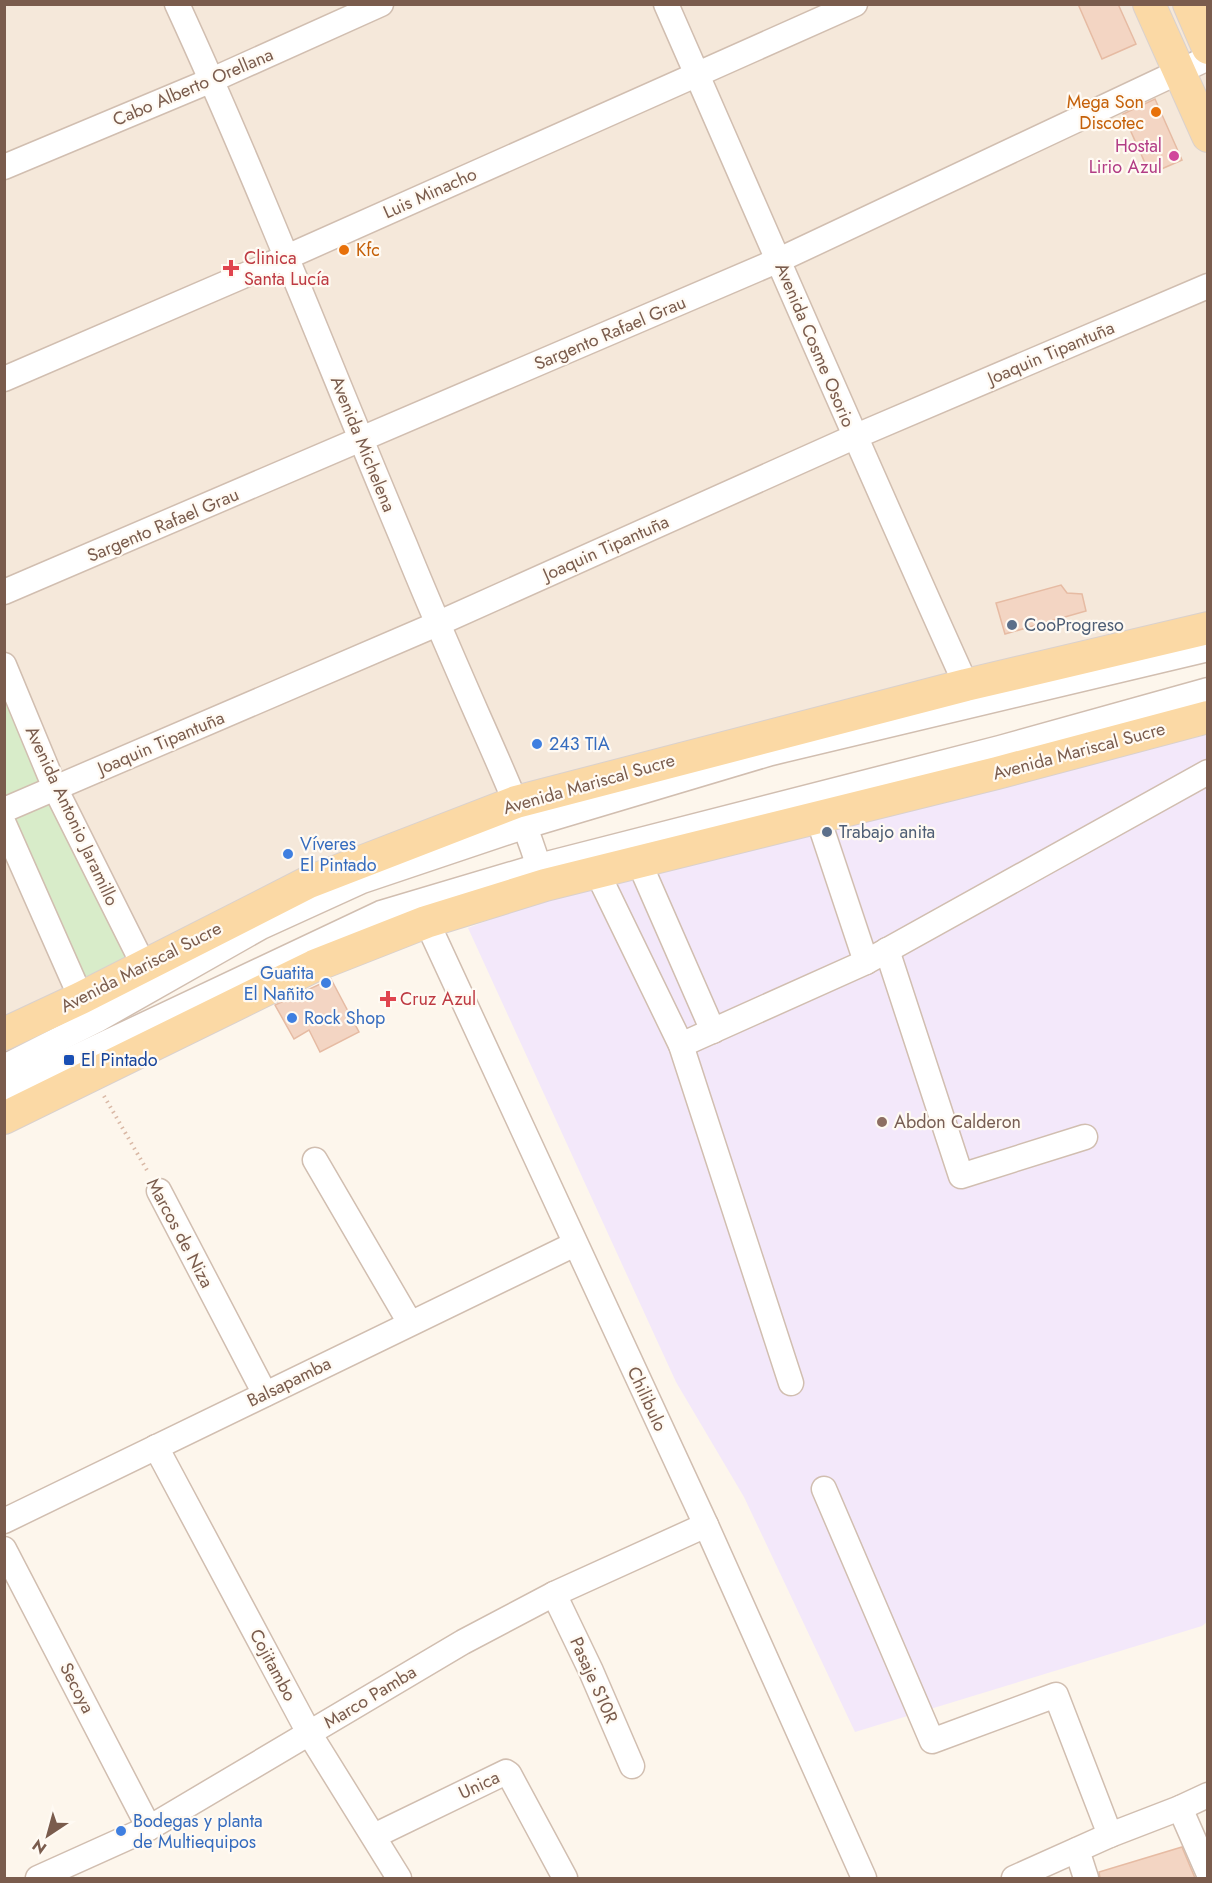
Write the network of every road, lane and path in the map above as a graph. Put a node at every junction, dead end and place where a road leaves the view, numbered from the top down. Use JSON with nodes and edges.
{"nodes":[{"id":1,"x":177,"y":4,"type":"edge"},
{"id":2,"x":381,"y":4,"type":"edge"},
{"id":3,"x":666,"y":4,"type":"edge"},
{"id":4,"x":855,"y":4,"type":"edge"},
{"id":5,"x":1149,"y":4,"type":"edge"},
{"id":6,"x":1189,"y":4,"type":"edge"},
{"id":7,"x":1208,"y":48,"type":"edge"},
{"id":8,"x":1208,"y":58,"type":"edge"},
{"id":9,"x":1179,"y":71,"type":"junction"},
{"id":10,"x":697,"y":74,"type":"junction"},
{"id":11,"x":212,"y":80,"type":"junction"},
{"id":12,"x":1208,"y":136,"type":"edge"},
{"id":13,"x":4,"y":167,"type":"edge"},
{"id":14,"x":288,"y":257,"type":"junction"},
{"id":15,"x":779,"y":261,"type":"junction"},
{"id":16,"x":1208,"y":286,"type":"edge"},
{"id":17,"x":4,"y":379,"type":"edge"},
{"id":18,"x":854,"y":437,"type":"junction"},
{"id":19,"x":361,"y":441,"type":"junction"},
{"id":20,"x":4,"y":592,"type":"edge"},
{"id":21,"x":437,"y":624,"type":"junction"},
{"id":22,"x":1208,"y":628,"type":"edge"},
{"id":23,"x":1208,"y":649,"type":"edge"},
{"id":24,"x":4,"y":665,"type":"edge"},
{"id":25,"x":966,"y":686,"type":"junction"},
{"id":26,"x":1208,"y":690,"type":"edge"},
{"id":27,"x":1208,"y":717,"type":"edge"},
{"id":28,"x":1208,"y":772,"type":"edge"},
{"id":29,"x":55,"y":788,"type":"junction"},
{"id":30,"x":4,"y":810,"type":"edge"},
{"id":31,"x":521,"y":814,"type":"junction"},
{"id":32,"x":818,"y":818,"type":"junction"},
{"id":33,"x":4,"y":824,"type":"edge"},
{"id":34,"x":639,"y":862,"type":"junction"},
{"id":35,"x":597,"y":872,"type":"junction"},
{"id":36,"x":542,"y":875,"type":"junction"},
{"id":37,"x":422,"y":912,"type":"junction"},
{"id":38,"x":887,"y":950,"type":"junction"},
{"id":39,"x":866,"y":962,"type":"junction"},
{"id":40,"x":144,"y":966,"type":"junction"},
{"id":41,"x":81,"y":998,"type":"junction"},
{"id":42,"x":713,"y":1031,"type":"junction"},
{"id":43,"x":4,"y":1034,"type":"edge"},
{"id":44,"x":681,"y":1046,"type":"junction"},
{"id":45,"x":4,"y":1067,"type":"edge"},
{"id":46,"x":92,"y":1074,"type":"junction"},
{"id":47,"x":4,"y":1091,"type":"edge"},
{"id":48,"x":4,"y":1118,"type":"edge"},
{"id":49,"x":1085,"y":1137,"type":"dead end"},
{"id":50,"x":315,"y":1160,"type":"dead end"},
{"id":51,"x":159,"y":1191,"type":"joint"},
{"id":52,"x":574,"y":1244,"type":"junction"},
{"id":53,"x":410,"y":1323,"type":"junction"},
{"id":54,"x":791,"y":1383,"type":"dead end"},
{"id":55,"x":265,"y":1394,"type":"junction"},
{"id":56,"x":156,"y":1447,"type":"junction"},
{"id":57,"x":824,"y":1489,"type":"dead end"},
{"id":58,"x":4,"y":1521,"type":"edge"},
{"id":59,"x":706,"y":1525,"type":"junction"},
{"id":60,"x":4,"y":1549,"type":"edge"},
{"id":61,"x":554,"y":1594,"type":"junction"},
{"id":62,"x":309,"y":1733,"type":"junction"},
{"id":63,"x":632,"y":1766,"type":"dead end"},
{"id":64,"x":1208,"y":1795,"type":"edge"},
{"id":65,"x":1180,"y":1808,"type":"junction"},
{"id":66,"x":149,"y":1828,"type":"junction"},
{"id":67,"x":1110,"y":1835,"type":"junction"},
{"id":68,"x":374,"y":1836,"type":"junction"},
{"id":69,"x":1077,"y":1850,"type":"junction"},
{"id":70,"x":1208,"y":1872,"type":"edge"},
{"id":71,"x":38,"y":1878,"type":"edge"},
{"id":72,"x":399,"y":1878,"type":"edge"},
{"id":73,"x":565,"y":1878,"type":"edge"},
{"id":74,"x":864,"y":1878,"type":"edge"},
{"id":75,"x":1014,"y":1878,"type":"edge"},
{"id":76,"x":1086,"y":1878,"type":"edge"}],
"edges":[{"from":1,"to":11,"type":"street","name":"Avenida Michelena"},
{"from":2,"to":11,"type":"street","name":"Cabo Alberto Orellana"},
{"from":3,"to":10,"type":"street","name":"Avenida Cosme Osorio"},
{"from":4,"to":10,"type":"street","name":"Luis Minacho"},
{"from":5,"to":9,"type":"main road"},
{"from":6,"to":7,"type":"main road"},
{"from":8,"to":9,"type":"street","name":"Sargento Rafael Grau"},
{"from":9,"to":12,"type":"main road"},
{"from":9,"to":15,"type":"street","name":"Sargento Rafael Grau"},
{"from":10,"to":14,"type":"street","name":"Luis Minacho"},
{"from":10,"to":15,"type":"street","name":"Avenida Cosme Osorio"},
{"from":11,"to":13,"type":"street","name":"Cabo Alberto Orellana"},
{"from":11,"to":14,"type":"street","name":"Avenida Michelena"},
{"from":14,"to":17,"type":"street","name":"Luis Minacho"},
{"from":14,"to":19,"type":"street","name":"Avenida Michelena"},
{"from":15,"to":18,"type":"street","name":"Avenida Cosme Osorio"},
{"from":15,"to":19,"type":"street","name":"Sargento Rafael Grau"},
{"from":16,"to":18,"type":"street","name":"Joaquin Tipantuña"},
{"from":18,"to":21,"type":"street","name":"Joaquin Tipantuña"},
{"from":18,"to":25,"type":"street","name":"Avenida Cosme Osorio"},
{"from":19,"to":20,"type":"street","name":"Sargento Rafael Grau"},
{"from":19,"to":21,"type":"street","name":"Avenida Michelena"},
{"from":21,"to":29,"type":"street","name":"Joaquin Tipantuña"},
{"from":21,"to":31,"type":"street","name":"Avenida Michelena"},
{"from":22,"to":25,"type":"main road","name":"Avenida Mariscal Sucre"},
{"from":23,"to":31,"type":"street"},
{"from":24,"to":29,"type":"street","name":"Avenida Antonio Jaramillo"},
{"from":25,"to":31,"type":"main road","name":"Avenida Mariscal Sucre"},
{"from":26,"to":36,"type":"street"},
{"from":27,"to":32,"type":"main road","name":"Avenida Mariscal Sucre"},
{"from":28,"to":38,"type":"street"},
{"from":29,"to":30,"type":"street","name":"Joaquin Tipantuña"},
{"from":29,"to":40,"type":"street","name":"Avenida Antonio Jaramillo"},
{"from":31,"to":36,"type":"street","name":"Avenida Michelena"},
{"from":31,"to":40,"type":"main road","name":"Avenida Mariscal Sucre"},
{"from":31,"to":45,"type":"street"},
{"from":32,"to":34,"type":"main road","name":"Avenida Mariscal Sucre"},
{"from":32,"to":39,"type":"street"},
{"from":33,"to":41,"type":"street"},
{"from":34,"to":35,"type":"main road","name":"Avenida Mariscal Sucre"},
{"from":34,"to":42,"type":"street"},
{"from":35,"to":36,"type":"main road","name":"Avenida Mariscal Sucre"},
{"from":35,"to":44,"type":"street"},
{"from":36,"to":37,"type":"main road","name":"Avenida Mariscal Sucre"},
{"from":37,"to":46,"type":"main road","name":"Avenida Mariscal Sucre"},
{"from":37,"to":47,"type":"street"},
{"from":37,"to":52,"type":"street","name":"Chilibulo"},
{"from":38,"to":39,"type":"street"},
{"from":38,"to":49,"type":"street"},
{"from":39,"to":42,"type":"street"},
{"from":40,"to":41,"type":"main road","name":"Avenida Mariscal Sucre"},
{"from":41,"to":43,"type":"main road","name":"Avenida Mariscal Sucre"},
{"from":42,"to":44,"type":"street"},
{"from":44,"to":54,"type":"street"},
{"from":46,"to":48,"type":"main road","name":"Avenida Mariscal Sucre"},
{"from":46,"to":51,"type":"path","name":"Marcos de Niza"},
{"from":50,"to":53,"type":"street"},
{"from":51,"to":55,"type":"street","name":"Marcos de Niza"},
{"from":52,"to":53,"type":"street","name":"Balsapamba"},
{"from":52,"to":59,"type":"street","name":"Chilibulo"},
{"from":53,"to":55,"type":"street","name":"Balsapamba"},
{"from":55,"to":56,"type":"street","name":"Balsapamba"},
{"from":56,"to":58,"type":"street","name":"Balsapamba"},
{"from":56,"to":62,"type":"street","name":"Cojitambo"},
{"from":57,"to":67,"type":"street"},
{"from":59,"to":61,"type":"street","name":"Marco Pamba"},
{"from":59,"to":74,"type":"street","name":"Chilibulo"},
{"from":60,"to":66,"type":"street","name":"Secoya"},
{"from":61,"to":62,"type":"street","name":"Marco Pamba"},
{"from":61,"to":63,"type":"street","name":"Pasaje S10R"},
{"from":62,"to":66,"type":"street","name":"Marco Pamba"},
{"from":62,"to":68,"type":"street","name":"Cojitambo"},
{"from":64,"to":65,"type":"street"},
{"from":65,"to":67,"type":"street"},
{"from":65,"to":70,"type":"street"},
{"from":66,"to":71,"type":"street","name":"Marco Pamba"},
{"from":67,"to":69,"type":"street"},
{"from":68,"to":72,"type":"street","name":"Cojitambo"},
{"from":68,"to":73,"type":"street","name":"Unica"},
{"from":69,"to":75,"type":"street"},
{"from":69,"to":76,"type":"street"}]}
